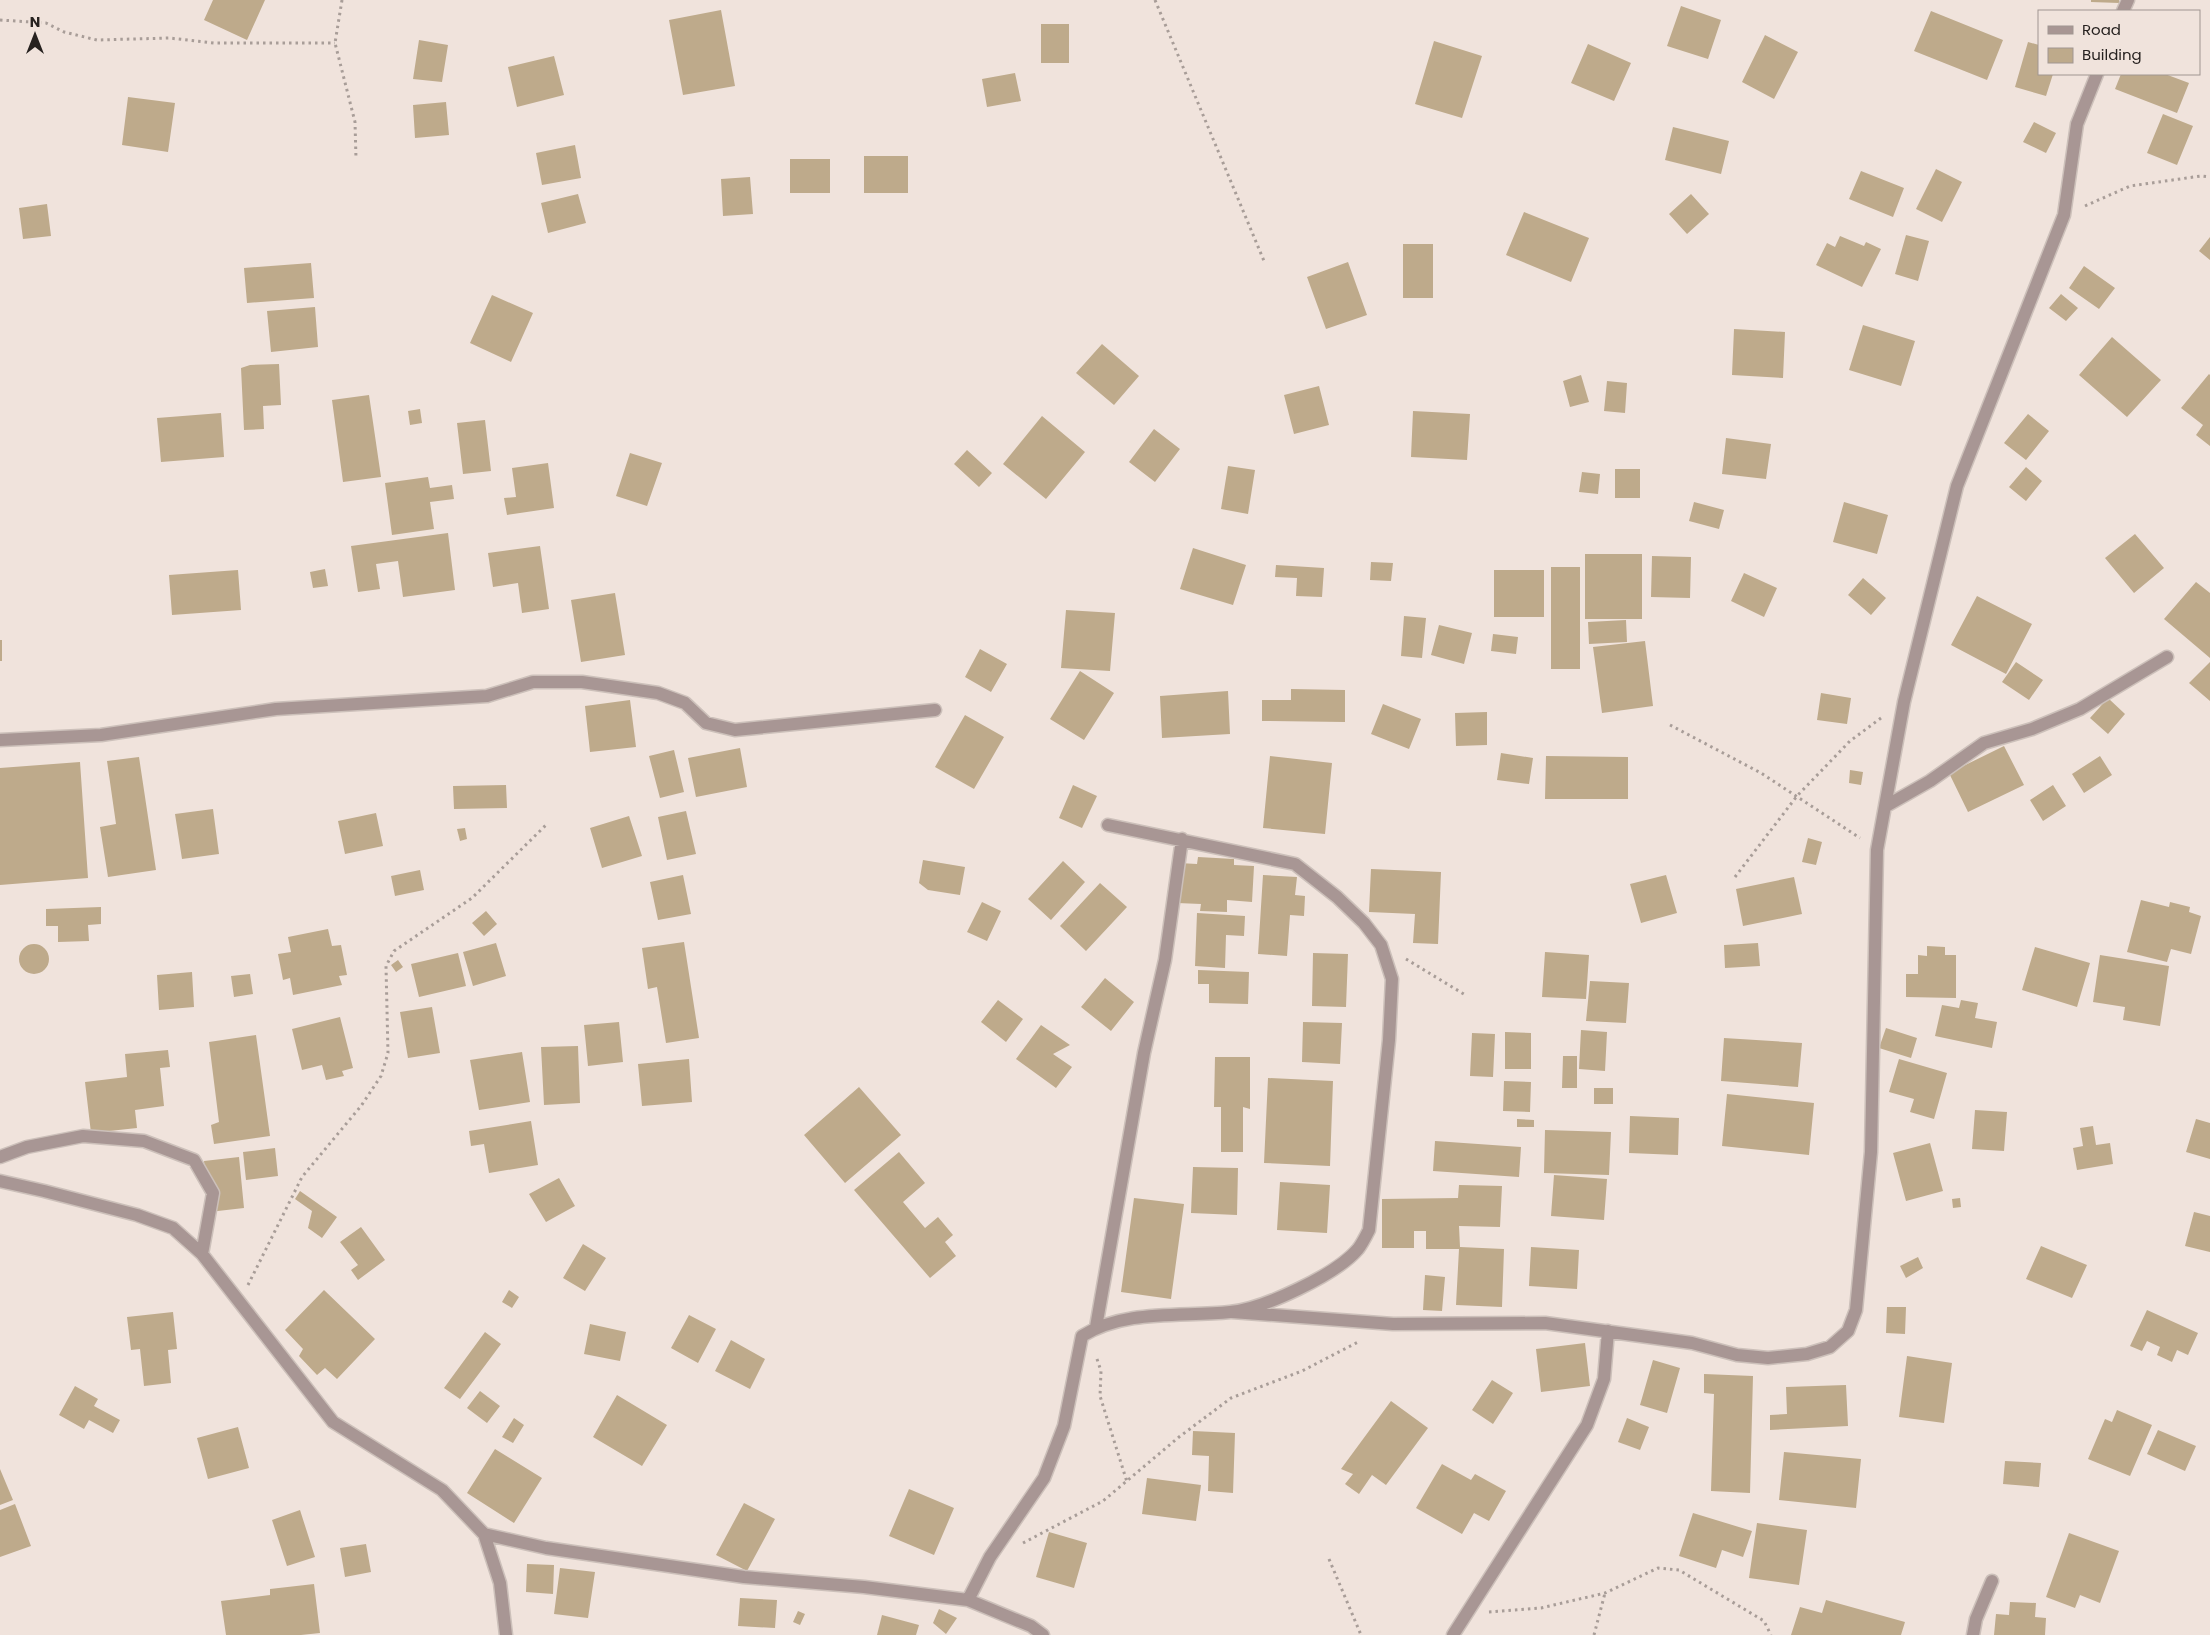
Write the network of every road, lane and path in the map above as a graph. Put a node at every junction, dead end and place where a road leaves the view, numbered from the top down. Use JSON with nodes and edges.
{"nodes":[{"id":1,"x":342,"y":0,"type":"edge"},
{"id":2,"x":1155,"y":0,"type":"edge"},
{"id":3,"x":0,"y":20,"type":"edge"},
{"id":4,"x":335,"y":43,"type":"junction"},
{"id":5,"x":2096,"y":75,"type":"edge"},
{"id":6,"x":356,"y":159,"type":"dead end"},
{"id":7,"x":2210,"y":177,"type":"edge"},
{"id":8,"x":2064,"y":215,"type":"junction"},
{"id":9,"x":1264,"y":261,"type":"dead end"},
{"id":10,"x":2167,"y":657,"type":"dead end"},
{"id":11,"x":1904,"y":702,"type":"junction"},
{"id":12,"x":935,"y":710,"type":"dead end"},
{"id":13,"x":1670,"y":725,"type":"dead end"},
{"id":14,"x":0,"y":740,"type":"edge"},
{"id":15,"x":1797,"y":796,"type":"junction"},
{"id":16,"x":1886,"y":806,"type":"junction"},
{"id":17,"x":548,"y":824,"type":"dead end"},
{"id":18,"x":1108,"y":825,"type":"dead end"},
{"id":19,"x":1182,"y":839,"type":"junction"},
{"id":20,"x":1877,"y":850,"type":"junction"},
{"id":21,"x":1735,"y":878,"type":"dead end"},
{"id":22,"x":1381,"y":945,"type":"junction"},
{"id":23,"x":1468,"y":996,"type":"dead end"},
{"id":24,"x":0,"y":1157,"type":"edge"},
{"id":25,"x":0,"y":1181,"type":"edge"},
{"id":26,"x":202,"y":1254,"type":"junction"},
{"id":27,"x":239,"y":1303,"type":"junction"},
{"id":28,"x":1232,"y":1312,"type":"junction"},
{"id":29,"x":1393,"y":1324,"type":"junction"},
{"id":30,"x":1096,"y":1327,"type":"junction"},
{"id":31,"x":1608,"y":1331,"type":"junction"},
{"id":32,"x":1082,"y":1336,"type":"junction"},
{"id":33,"x":1127,"y":1482,"type":"junction"},
{"id":34,"x":484,"y":1534,"type":"junction"},
{"id":35,"x":990,"y":1557,"type":"junction"},
{"id":36,"x":1329,"y":1559,"type":"dead end"},
{"id":37,"x":1992,"y":1581,"type":"dead end"},
{"id":38,"x":1605,"y":1593,"type":"junction"},
{"id":39,"x":968,"y":1600,"type":"junction"},
{"id":40,"x":1489,"y":1612,"type":"dead end"},
{"id":41,"x":506,"y":1635,"type":"edge"},
{"id":42,"x":1043,"y":1635,"type":"edge"},
{"id":43,"x":1361,"y":1635,"type":"edge"},
{"id":44,"x":1453,"y":1635,"type":"edge"},
{"id":45,"x":1594,"y":1635,"type":"edge"},
{"id":46,"x":1771,"y":1635,"type":"edge"},
{"id":47,"x":1973,"y":1635,"type":"edge"}],
"edges":[{"from":1,"to":4,"type":"path"},
{"from":2,"to":9,"type":"path"},
{"from":3,"to":4,"type":"path"},
{"from":4,"to":6,"type":"path"},
{"from":5,"to":8,"type":"street"},
{"from":7,"to":8,"type":"path"},
{"from":8,"to":11,"type":"street"},
{"from":10,"to":16,"type":"street"},
{"from":11,"to":15,"type":"path"},
{"from":11,"to":16,"type":"street"},
{"from":12,"to":14,"type":"street"},
{"from":13,"to":15,"type":"path"},
{"from":15,"to":20,"type":"path"},
{"from":15,"to":21,"type":"path"},
{"from":16,"to":20,"type":"street"},
{"from":17,"to":27,"type":"path"},
{"from":18,"to":19,"type":"street"},
{"from":19,"to":22,"type":"street"},
{"from":19,"to":30,"type":"street"},
{"from":20,"to":31,"type":"street"},
{"from":22,"to":23,"type":"path"},
{"from":22,"to":28,"type":"street"},
{"from":24,"to":26,"type":"street"},
{"from":25,"to":26,"type":"street"},
{"from":26,"to":27,"type":"street"},
{"from":27,"to":34,"type":"street"},
{"from":28,"to":29,"type":"street"},
{"from":28,"to":30,"type":"street"},
{"from":29,"to":31,"type":"street"},
{"from":29,"to":33,"type":"path"},
{"from":30,"to":32,"type":"street"},
{"from":31,"to":44,"type":"street"},
{"from":32,"to":33,"type":"path"},
{"from":32,"to":35,"type":"street"},
{"from":33,"to":35,"type":"path"},
{"from":34,"to":39,"type":"street"},
{"from":34,"to":41,"type":"street"},
{"from":35,"to":39,"type":"street"},
{"from":36,"to":43,"type":"path"},
{"from":37,"to":47,"type":"street"},
{"from":38,"to":40,"type":"path"},
{"from":38,"to":45,"type":"path"},
{"from":38,"to":46,"type":"path"},
{"from":39,"to":42,"type":"street"}]}
